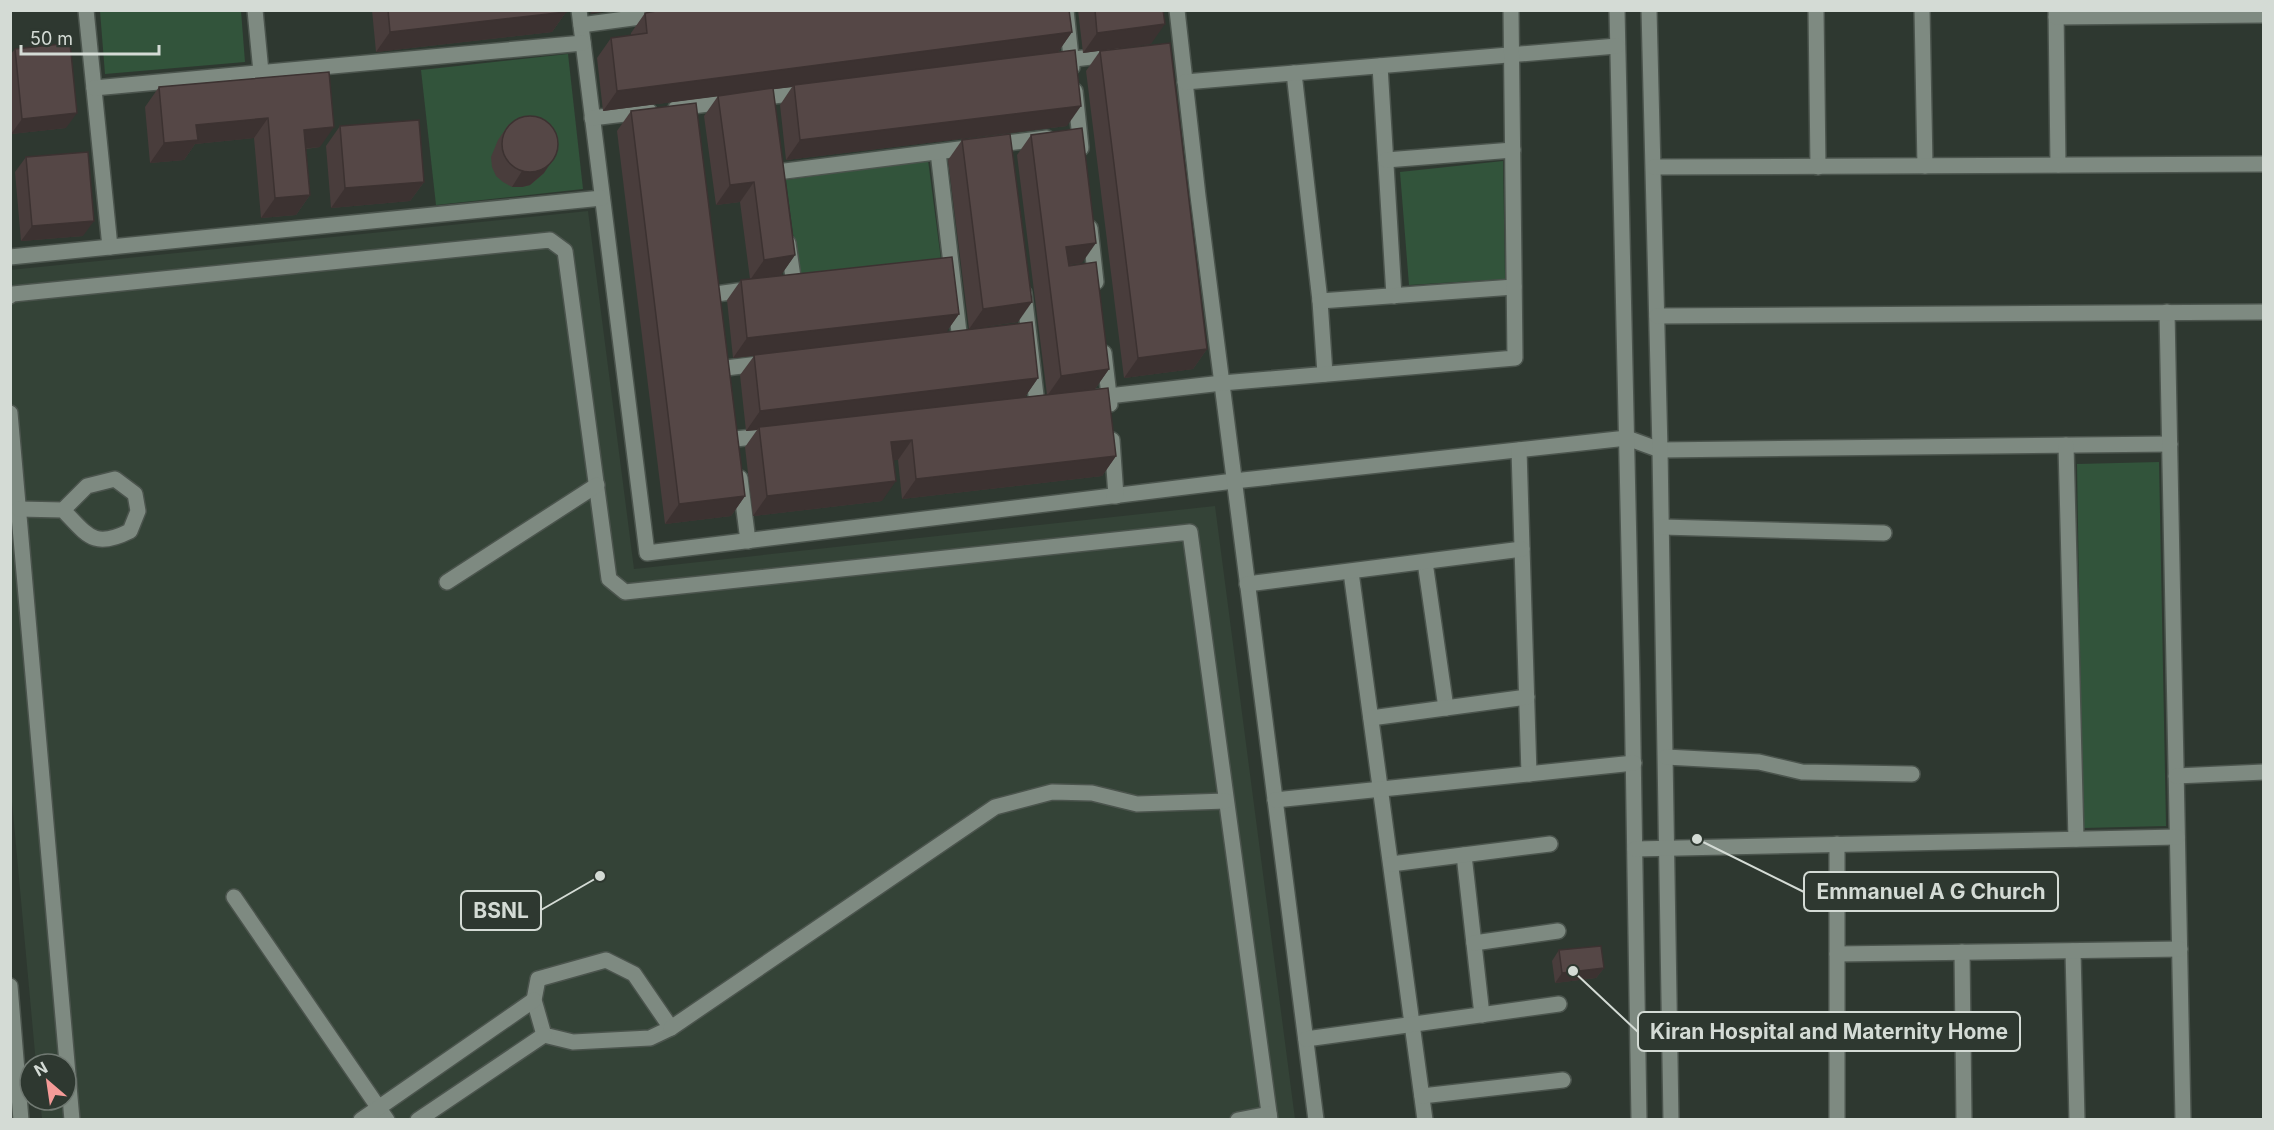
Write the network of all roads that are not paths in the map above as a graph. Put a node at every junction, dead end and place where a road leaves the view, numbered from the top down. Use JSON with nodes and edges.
{"nodes":[{"id":1,"x":86,"y":10,"type":"edge"},
{"id":2,"x":255,"y":10,"type":"edge"},
{"id":3,"x":692,"y":10,"type":"edge"},
{"id":4,"x":1066,"y":10,"type":"edge"},
{"id":5,"x":1177,"y":10,"type":"edge"},
{"id":6,"x":1511,"y":10,"type":"edge"},
{"id":7,"x":1617,"y":10,"type":"edge"},
{"id":8,"x":1649,"y":10,"type":"edge"},
{"id":9,"x":1816,"y":10,"type":"edge"},
{"id":10,"x":1922,"y":10,"type":"edge"},
{"id":11,"x":2056,"y":14,"type":"edge"},
{"id":12,"x":2264,"y":15,"type":"edge"},
{"id":13,"x":580,"y":18,"type":"edge"},
{"id":14,"x":583,"y":43,"type":"junction"},
{"id":15,"x":1617,"y":46,"type":"junction"},
{"id":16,"x":1137,"y":51,"type":"edge"},
{"id":17,"x":1513,"y":55,"type":"junction"},
{"id":18,"x":1071,"y":59,"type":"junction"},
{"id":19,"x":1048,"y":62,"type":"edge"},
{"id":20,"x":1380,"y":66,"type":"junction"},
{"id":21,"x":261,"y":72,"type":"junction"},
{"id":22,"x":1294,"y":73,"type":"junction"},
{"id":23,"x":1185,"y":82,"type":"junction"},
{"id":24,"x":94,"y":88,"type":"junction"},
{"id":25,"x":825,"y":89,"type":"edge"},
{"id":26,"x":592,"y":118,"type":"junction"},
{"id":27,"x":1069,"y":136,"type":"junction"},
{"id":28,"x":1513,"y":150,"type":"junction"},
{"id":29,"x":938,"y":152,"type":"junction"},
{"id":30,"x":1082,"y":158,"type":"edge"},
{"id":31,"x":1386,"y":160,"type":"junction"},
{"id":32,"x":2264,"y":164,"type":"edge"},
{"id":33,"x":2058,"y":165,"type":"junction"},
{"id":34,"x":1925,"y":166,"type":"junction"},
{"id":35,"x":1818,"y":167,"type":"junction"},
{"id":36,"x":1654,"y":168,"type":"junction"},
{"id":37,"x":777,"y":172,"type":"edge"},
{"id":38,"x":603,"y":198,"type":"junction"},
{"id":39,"x":1089,"y":218,"type":"edge"},
{"id":40,"x":786,"y":228,"type":"edge"},
{"id":41,"x":110,"y":247,"type":"junction"},
{"id":42,"x":10,"y":257,"type":"edge"},
{"id":43,"x":1022,"y":274,"type":"edge"},
{"id":44,"x":1514,"y":287,"type":"junction"},
{"id":45,"x":716,"y":293,"type":"edge"},
{"id":46,"x":10,"y":296,"type":"edge"},
{"id":47,"x":1394,"y":296,"type":"junction"},
{"id":48,"x":1098,"y":301,"type":"edge"},
{"id":49,"x":1320,"y":301,"type":"junction"},
{"id":50,"x":2167,"y":312,"type":"junction"},
{"id":51,"x":2264,"y":312,"type":"edge"},
{"id":52,"x":1657,"y":316,"type":"junction"},
{"id":53,"x":1102,"y":337,"type":"edge"},
{"id":54,"x":960,"y":341,"type":"edge"},
{"id":55,"x":784,"y":361,"type":"edge"},
{"id":56,"x":726,"y":368,"type":"edge"},
{"id":57,"x":1325,"y":374,"type":"junction"},
{"id":58,"x":1222,"y":383,"type":"junction"},
{"id":59,"x":1109,"y":396,"type":"junction"},
{"id":60,"x":1078,"y":400,"type":"edge"},
{"id":61,"x":1037,"y":404,"type":"edge"},
{"id":62,"x":10,"y":413,"type":"edge"},
{"id":63,"x":782,"y":434,"type":"edge"},
{"id":64,"x":1627,"y":438,"type":"junction"},
{"id":65,"x":2170,"y":444,"type":"junction"},
{"id":66,"x":2066,"y":445,"type":"junction"},
{"id":67,"x":1519,"y":450,"type":"junction"},
{"id":68,"x":1660,"y":450,"type":"junction"},
{"id":69,"x":1234,"y":481,"type":"junction"},
{"id":70,"x":597,"y":485,"type":"junction"},
{"id":71,"x":1114,"y":496,"type":"junction"},
{"id":72,"x":19,"y":509,"type":"junction"},
{"id":73,"x":63,"y":510,"type":"junction"},
{"id":74,"x":1662,"y":527,"type":"junction"},
{"id":75,"x":1884,"y":533,"type":"dead end"},
{"id":76,"x":748,"y":541,"type":"junction"},
{"id":77,"x":1522,"y":549,"type":"junction"},
{"id":78,"x":1425,"y":562,"type":"junction"},
{"id":79,"x":1351,"y":572,"type":"junction"},
{"id":80,"x":447,"y":582,"type":"dead end"},
{"id":81,"x":1247,"y":584,"type":"junction"},
{"id":82,"x":1527,"y":698,"type":"junction"},
{"id":83,"x":1446,"y":708,"type":"junction"},
{"id":84,"x":1371,"y":717,"type":"junction"},
{"id":85,"x":1666,"y":758,"type":"junction"},
{"id":86,"x":1634,"y":763,"type":"junction"},
{"id":87,"x":2264,"y":772,"type":"edge"},
{"id":88,"x":1529,"y":774,"type":"junction"},
{"id":89,"x":1912,"y":774,"type":"dead end"},
{"id":90,"x":2176,"y":776,"type":"junction"},
{"id":91,"x":1380,"y":789,"type":"junction"},
{"id":92,"x":1275,"y":800,"type":"junction"},
{"id":93,"x":1226,"y":801,"type":"junction"},
{"id":94,"x":2177,"y":837,"type":"junction"},
{"id":95,"x":2076,"y":839,"type":"junction"},
{"id":96,"x":1550,"y":844,"type":"dead end"},
{"id":97,"x":1837,"y":844,"type":"junction"},
{"id":98,"x":1667,"y":848,"type":"junction"},
{"id":99,"x":1635,"y":849,"type":"junction"},
{"id":100,"x":1464,"y":855,"type":"junction"},
{"id":101,"x":1390,"y":864,"type":"junction"},
{"id":102,"x":234,"y":897,"type":"dead end"},
{"id":103,"x":1558,"y":931,"type":"dead end"},
{"id":104,"x":1474,"y":943,"type":"junction"},
{"id":105,"x":2180,"y":949,"type":"junction"},
{"id":106,"x":2073,"y":951,"type":"junction"},
{"id":107,"x":1962,"y":952,"type":"junction"},
{"id":108,"x":1837,"y":954,"type":"junction"},
{"id":109,"x":10,"y":986,"type":"edge"},
{"id":110,"x":534,"y":1000,"type":"junction"},
{"id":111,"x":1559,"y":1004,"type":"dead end"},
{"id":112,"x":1482,"y":1015,"type":"junction"},
{"id":113,"x":1412,"y":1024,"type":"junction"},
{"id":114,"x":671,"y":1028,"type":"junction"},
{"id":115,"x":544,"y":1035,"type":"junction"},
{"id":116,"x":1306,"y":1039,"type":"junction"},
{"id":117,"x":1563,"y":1080,"type":"dead end"},
{"id":118,"x":1422,"y":1096,"type":"junction"},
{"id":119,"x":383,"y":1113,"type":"edge"},
{"id":120,"x":1269,"y":1117,"type":"edge"},
{"id":121,"x":21,"y":1119,"type":"edge"},
{"id":122,"x":72,"y":1119,"type":"edge"},
{"id":123,"x":361,"y":1119,"type":"edge"},
{"id":124,"x":418,"y":1119,"type":"edge"},
{"id":125,"x":1238,"y":1119,"type":"edge"},
{"id":126,"x":1316,"y":1119,"type":"edge"},
{"id":127,"x":1425,"y":1119,"type":"edge"},
{"id":128,"x":1639,"y":1119,"type":"edge"},
{"id":129,"x":1671,"y":1119,"type":"edge"},
{"id":130,"x":1837,"y":1119,"type":"edge"},
{"id":131,"x":1964,"y":1119,"type":"edge"},
{"id":132,"x":2077,"y":1119,"type":"edge"},
{"id":133,"x":2183,"y":1119,"type":"edge"}],
"edges":[{"from":1,"to":24,"type":"street"},
{"from":2,"to":21,"type":"street"},
{"from":3,"to":13,"type":"street"},
{"from":4,"to":18,"type":"street"},
{"from":5,"to":23,"type":"street"},
{"from":6,"to":17,"type":"street"},
{"from":7,"to":15,"type":"street"},
{"from":8,"to":36,"type":"street"},
{"from":9,"to":35,"type":"street"},
{"from":10,"to":34,"type":"street"},
{"from":11,"to":12,"type":"street"},
{"from":11,"to":33,"type":"street"},
{"from":13,"to":14,"type":"street"},
{"from":14,"to":21,"type":"street"},
{"from":14,"to":26,"type":"street"},
{"from":15,"to":17,"type":"street"},
{"from":15,"to":64,"type":"street"},
{"from":16,"to":18,"type":"street"},
{"from":17,"to":20,"type":"street"},
{"from":17,"to":28,"type":"street"},
{"from":18,"to":19,"type":"street"},
{"from":18,"to":27,"type":"street"},
{"from":20,"to":22,"type":"street"},
{"from":20,"to":31,"type":"street"},
{"from":21,"to":24,"type":"street"},
{"from":22,"to":23,"type":"street"},
{"from":22,"to":49,"type":"street"},
{"from":23,"to":58,"type":"street"},
{"from":24,"to":41,"type":"street"},
{"from":25,"to":26,"type":"street"},
{"from":26,"to":38,"type":"street"},
{"from":27,"to":29,"type":"street"},
{"from":27,"to":30,"type":"street"},
{"from":28,"to":31,"type":"street"},
{"from":28,"to":44,"type":"street"},
{"from":29,"to":37,"type":"street"},
{"from":29,"to":54,"type":"street"},
{"from":31,"to":47,"type":"street"},
{"from":32,"to":33,"type":"street"},
{"from":33,"to":34,"type":"street"},
{"from":34,"to":35,"type":"street"},
{"from":35,"to":36,"type":"street"},
{"from":36,"to":52,"type":"street"},
{"from":38,"to":41,"type":"street"},
{"from":38,"to":76,"type":"street"},
{"from":39,"to":48,"type":"street"},
{"from":40,"to":45,"type":"street"},
{"from":41,"to":42,"type":"street"},
{"from":43,"to":61,"type":"street"},
{"from":44,"to":47,"type":"street"},
{"from":44,"to":57,"type":"street"},
{"from":46,"to":70,"type":"street"},
{"from":47,"to":49,"type":"street"},
{"from":49,"to":57,"type":"street"},
{"from":50,"to":51,"type":"street"},
{"from":50,"to":52,"type":"street"},
{"from":50,"to":65,"type":"street"},
{"from":52,"to":68,"type":"street"},
{"from":53,"to":59,"type":"street"},
{"from":55,"to":56,"type":"street"},
{"from":57,"to":58,"type":"street"},
{"from":58,"to":59,"type":"street"},
{"from":58,"to":69,"type":"street"},
{"from":59,"to":60,"type":"street"},
{"from":59,"to":71,"type":"street"},
{"from":62,"to":72,"type":"street"},
{"from":63,"to":76,"type":"street"},
{"from":64,"to":67,"type":"street"},
{"from":64,"to":68,"type":"street"},
{"from":64,"to":86,"type":"street"},
{"from":65,"to":66,"type":"street"},
{"from":65,"to":90,"type":"street"},
{"from":66,"to":68,"type":"street"},
{"from":66,"to":95,"type":"street"},
{"from":67,"to":69,"type":"street"},
{"from":67,"to":77,"type":"street"},
{"from":68,"to":74,"type":"street"},
{"from":69,"to":71,"type":"street"},
{"from":69,"to":81,"type":"street"},
{"from":70,"to":80,"type":"street"},
{"from":70,"to":93,"type":"street"},
{"from":71,"to":76,"type":"street"},
{"from":72,"to":73,"type":"street"},
{"from":72,"to":122,"type":"street"},
{"from":73,"to":73,"type":"street"},
{"from":74,"to":75,"type":"street"},
{"from":74,"to":85,"type":"street"},
{"from":77,"to":78,"type":"street"},
{"from":77,"to":82,"type":"street"},
{"from":78,"to":79,"type":"street"},
{"from":78,"to":83,"type":"street"},
{"from":79,"to":81,"type":"street"},
{"from":79,"to":84,"type":"street"},
{"from":81,"to":92,"type":"street"},
{"from":82,"to":83,"type":"street"},
{"from":82,"to":88,"type":"street"},
{"from":83,"to":84,"type":"street"},
{"from":84,"to":91,"type":"street"},
{"from":85,"to":89,"type":"street"},
{"from":85,"to":98,"type":"street"},
{"from":86,"to":88,"type":"street"},
{"from":86,"to":99,"type":"street"},
{"from":87,"to":90,"type":"street"},
{"from":88,"to":91,"type":"street"},
{"from":90,"to":94,"type":"street"},
{"from":91,"to":92,"type":"street"},
{"from":91,"to":101,"type":"street"},
{"from":92,"to":116,"type":"street"},
{"from":93,"to":114,"type":"street"},
{"from":93,"to":120,"type":"street"},
{"from":94,"to":95,"type":"street"},
{"from":94,"to":105,"type":"street"},
{"from":95,"to":97,"type":"street"},
{"from":96,"to":100,"type":"street"},
{"from":97,"to":98,"type":"street"},
{"from":97,"to":108,"type":"street"},
{"from":98,"to":99,"type":"street"},
{"from":98,"to":129,"type":"street"},
{"from":99,"to":128,"type":"street"},
{"from":100,"to":101,"type":"street"},
{"from":100,"to":104,"type":"street"},
{"from":101,"to":113,"type":"street"},
{"from":102,"to":119,"type":"street"},
{"from":103,"to":104,"type":"street"},
{"from":104,"to":112,"type":"street"},
{"from":105,"to":106,"type":"street"},
{"from":105,"to":133,"type":"street"},
{"from":106,"to":107,"type":"street"},
{"from":106,"to":132,"type":"street"},
{"from":107,"to":108,"type":"street"},
{"from":107,"to":131,"type":"street"},
{"from":108,"to":130,"type":"street"},
{"from":109,"to":121,"type":"street"},
{"from":110,"to":114,"type":"street"},
{"from":110,"to":115,"type":"street"},
{"from":110,"to":119,"type":"street"},
{"from":111,"to":112,"type":"street"},
{"from":112,"to":113,"type":"street"},
{"from":113,"to":116,"type":"street"},
{"from":113,"to":118,"type":"street"},
{"from":114,"to":115,"type":"street"},
{"from":115,"to":124,"type":"street"},
{"from":116,"to":126,"type":"street"},
{"from":117,"to":118,"type":"street"},
{"from":118,"to":127,"type":"street"},
{"from":119,"to":123,"type":"street"},
{"from":120,"to":125,"type":"street"}]}
